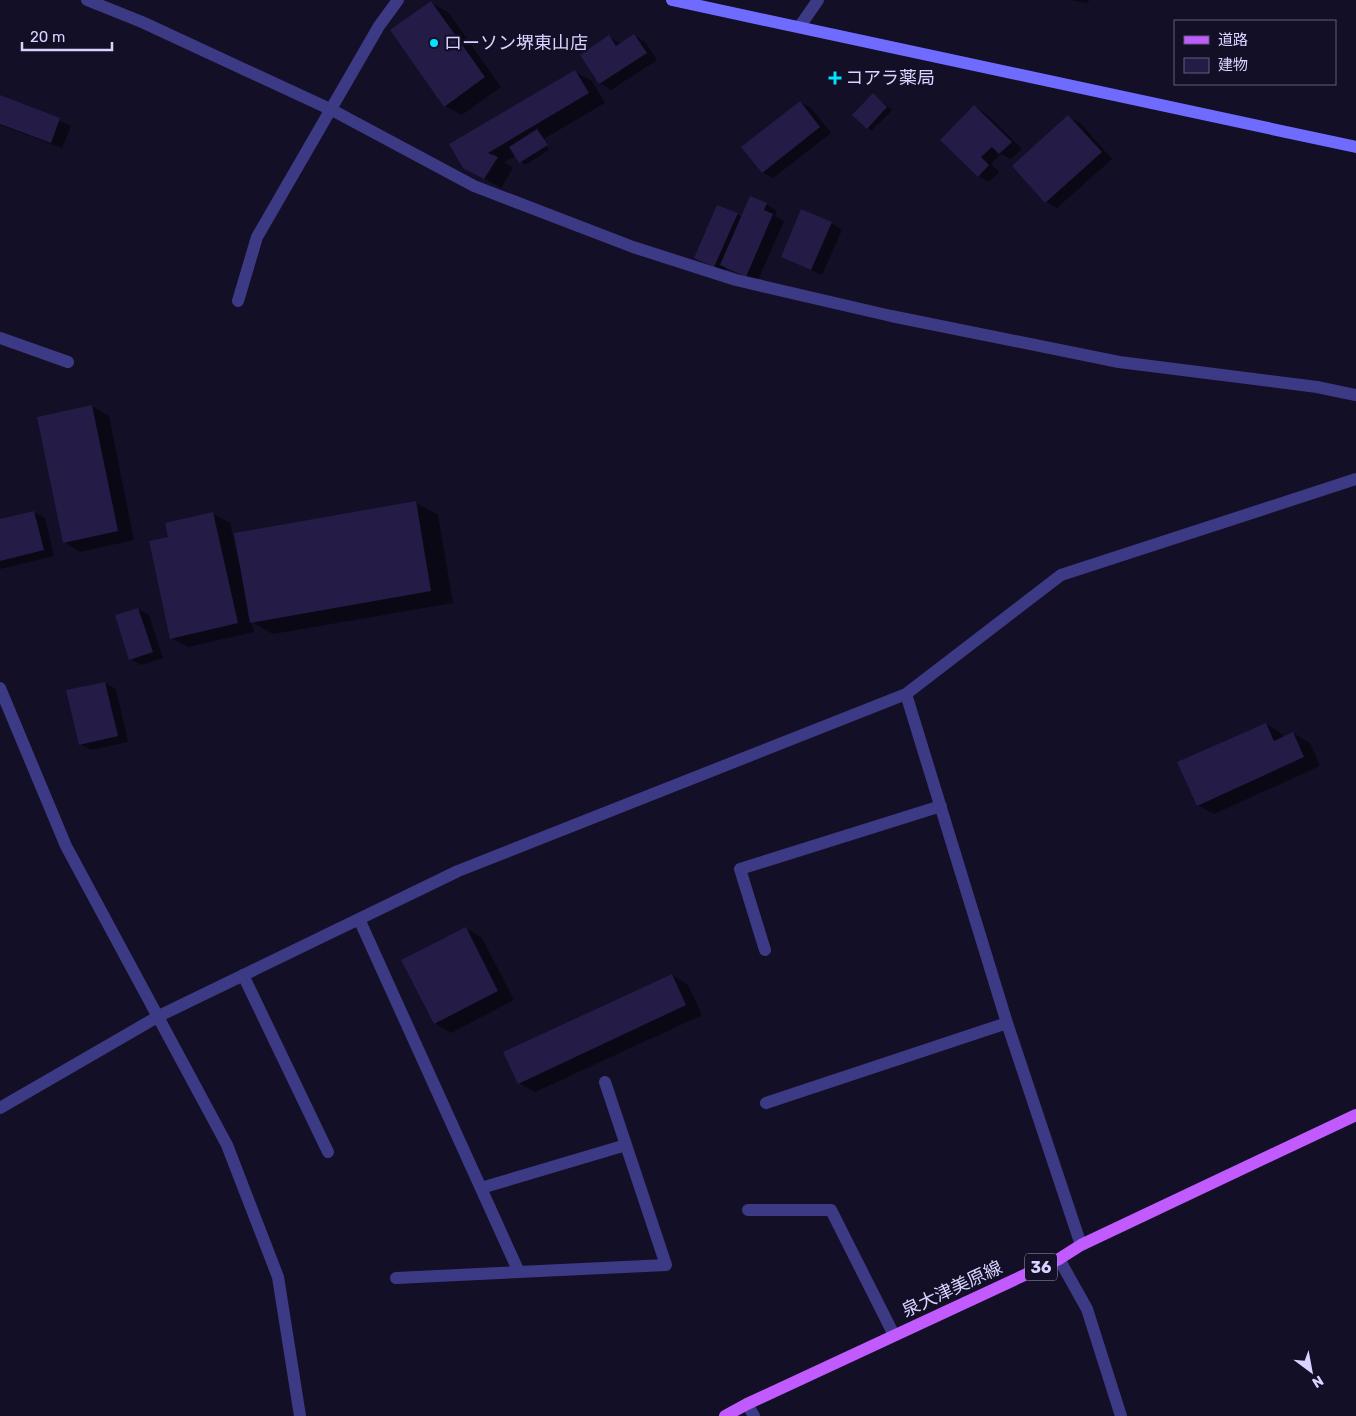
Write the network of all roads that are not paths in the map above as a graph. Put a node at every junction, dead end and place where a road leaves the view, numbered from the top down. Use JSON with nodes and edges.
{"nodes":[{"id":1,"x":87,"y":0,"type":"edge"},
{"id":2,"x":398,"y":0,"type":"edge"},
{"id":3,"x":672,"y":0,"type":"edge"},
{"id":4,"x":818,"y":0,"type":"edge"},
{"id":5,"x":800,"y":26,"type":"junction"},
{"id":6,"x":332,"y":110,"type":"junction"},
{"id":7,"x":1356,"y":147,"type":"edge"},
{"id":8,"x":238,"y":300,"type":"dead end"},
{"id":9,"x":0,"y":338,"type":"edge"},
{"id":10,"x":68,"y":362,"type":"dead end"},
{"id":11,"x":1356,"y":395,"type":"edge"},
{"id":12,"x":1356,"y":479,"type":"edge"},
{"id":13,"x":0,"y":688,"type":"edge"},
{"id":14,"x":906,"y":694,"type":"junction"},
{"id":15,"x":940,"y":806,"type":"junction"},
{"id":16,"x":359,"y":919,"type":"junction"},
{"id":17,"x":765,"y":950,"type":"dead end"},
{"id":18,"x":243,"y":975,"type":"junction"},
{"id":19,"x":159,"y":1016,"type":"junction"},
{"id":20,"x":1007,"y":1022,"type":"junction"},
{"id":21,"x":605,"y":1082,"type":"dead end"},
{"id":22,"x":766,"y":1103,"type":"dead end"},
{"id":23,"x":0,"y":1108,"type":"edge"},
{"id":24,"x":1356,"y":1115,"type":"edge"},
{"id":25,"x":626,"y":1145,"type":"junction"},
{"id":26,"x":328,"y":1152,"type":"dead end"},
{"id":27,"x":481,"y":1188,"type":"junction"},
{"id":28,"x":748,"y":1210,"type":"dead end"},
{"id":29,"x":1081,"y":1245,"type":"junction"},
{"id":30,"x":1058,"y":1259,"type":"junction"},
{"id":31,"x":518,"y":1270,"type":"junction"},
{"id":32,"x":396,"y":1278,"type":"dead end"},
{"id":33,"x":894,"y":1335,"type":"junction"},
{"id":34,"x":747,"y":1404,"type":"junction"},
{"id":35,"x":300,"y":1416,"type":"edge"},
{"id":36,"x":725,"y":1416,"type":"edge"},
{"id":37,"x":754,"y":1416,"type":"edge"},
{"id":38,"x":1121,"y":1416,"type":"edge"}],
"edges":[{"from":1,"to":6,"type":"street"},
{"from":2,"to":6,"type":"street"},
{"from":3,"to":5,"type":"street"},
{"from":4,"to":5,"type":"street"},
{"from":5,"to":7,"type":"street"},
{"from":6,"to":8,"type":"street"},
{"from":6,"to":11,"type":"street"},
{"from":9,"to":10,"type":"street"},
{"from":12,"to":14,"type":"street"},
{"from":13,"to":19,"type":"street"},
{"from":14,"to":15,"type":"street"},
{"from":14,"to":16,"type":"street"},
{"from":15,"to":17,"type":"street"},
{"from":15,"to":20,"type":"street"},
{"from":16,"to":18,"type":"street"},
{"from":16,"to":27,"type":"street"},
{"from":18,"to":19,"type":"street"},
{"from":18,"to":26,"type":"street"},
{"from":19,"to":23,"type":"street"},
{"from":19,"to":35,"type":"street"},
{"from":20,"to":22,"type":"street"},
{"from":20,"to":29,"type":"street"},
{"from":21,"to":25,"type":"street"},
{"from":24,"to":29,"type":"main road","name":"泉大津美原線","number":"36"},
{"from":25,"to":27,"type":"street"},
{"from":25,"to":31,"type":"street"},
{"from":27,"to":31,"type":"street"},
{"from":28,"to":33,"type":"street"},
{"from":29,"to":30,"type":"main road","name":"泉大津美原線","number":"36"},
{"from":30,"to":33,"type":"main road","name":"泉大津美原線","number":"36"},
{"from":30,"to":38,"type":"street"},
{"from":31,"to":32,"type":"street"},
{"from":33,"to":34,"type":"main road","name":"泉大津美原線","number":"36"},
{"from":34,"to":36,"type":"main road","name":"泉大津美原線","number":"36"},
{"from":34,"to":37,"type":"street"}]}
